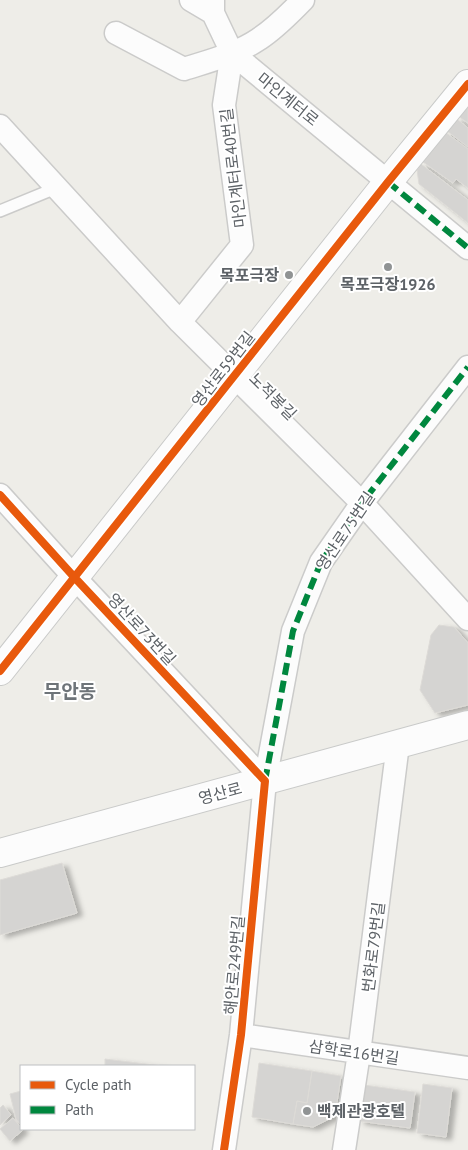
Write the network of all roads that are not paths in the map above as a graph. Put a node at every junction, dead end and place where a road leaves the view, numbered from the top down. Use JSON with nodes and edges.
{"nodes":[{"id":1,"x":191,"y":0,"type":"edge"},
{"id":2,"x":302,"y":0,"type":"edge"},
{"id":3,"x":213,"y":7,"type":"edge"},
{"id":4,"x":116,"y":33,"type":"dead end"},
{"id":5,"x":232,"y":53,"type":"junction"},
{"id":6,"x":468,"y":84,"type":"edge"},
{"id":7,"x":0,"y":126,"type":"edge"},
{"id":8,"x":388,"y":182,"type":"junction"},
{"id":9,"x":56,"y":188,"type":"junction"},
{"id":10,"x":0,"y":212,"type":"edge"},
{"id":11,"x":468,"y":248,"type":"edge"},
{"id":12,"x":180,"y":322,"type":"junction"},
{"id":13,"x":468,"y":367,"type":"edge"},
{"id":14,"x":234,"y":377,"type":"junction"},
{"id":15,"x":0,"y":495,"type":"edge"},
{"id":16,"x":362,"y":503,"type":"junction"},
{"id":17,"x":74,"y":578,"type":"junction"},
{"id":18,"x":468,"y":619,"type":"edge"},
{"id":19,"x":0,"y":671,"type":"edge"},
{"id":20,"x":468,"y":725,"type":"edge"},
{"id":21,"x":398,"y":744,"type":"junction"},
{"id":22,"x":265,"y":781,"type":"junction"},
{"id":23,"x":0,"y":853,"type":"edge"},
{"id":24,"x":241,"y":1035,"type":"junction"},
{"id":25,"x":359,"y":1053,"type":"junction"},
{"id":26,"x":468,"y":1068,"type":"edge"},
{"id":27,"x":224,"y":1150,"type":"edge"},
{"id":28,"x":344,"y":1150,"type":"edge"}],
"edges":[{"from":1,"to":3,"type":"street"},
{"from":2,"to":5,"type":"street"},
{"from":3,"to":5,"type":"street","name":"마인계터로"},
{"from":4,"to":5,"type":"street"},
{"from":5,"to":8,"type":"street","name":"마인계터로"},
{"from":5,"to":12,"type":"street","name":"마인계터로40번길"},
{"from":6,"to":8,"type":"street","name":"영산로59번길"},
{"from":7,"to":9,"type":"street","name":"노적봉길"},
{"from":8,"to":11,"type":"street","name":"마인계터로"},
{"from":8,"to":14,"type":"street","name":"영산로59번길"},
{"from":9,"to":10,"type":"lane"},
{"from":9,"to":12,"type":"street","name":"노적봉길"},
{"from":12,"to":14,"type":"street","name":"노적봉길"},
{"from":13,"to":16,"type":"street","name":"영산로75번길"},
{"from":14,"to":16,"type":"street","name":"노적봉길"},
{"from":14,"to":17,"type":"street","name":"영산로59번길"},
{"from":15,"to":17,"type":"street","name":"영산로73번길"},
{"from":16,"to":18,"type":"street","name":"노적봉길"},
{"from":16,"to":22,"type":"street","name":"영산로75번길"},
{"from":17,"to":19,"type":"street","name":"영산로59번길"},
{"from":17,"to":22,"type":"street","name":"영산로73번길"},
{"from":20,"to":21,"type":"street","name":"영산로"},
{"from":21,"to":22,"type":"street","name":"영산로"},
{"from":21,"to":25,"type":"street","name":"번화로79번길"},
{"from":22,"to":23,"type":"street","name":"영산로"},
{"from":22,"to":24,"type":"street","name":"해안로249번길"},
{"from":24,"to":25,"type":"street","name":"삼학로16번길"},
{"from":24,"to":27,"type":"street","name":"해안로249번길"},
{"from":25,"to":26,"type":"street","name":"삼학로16번길"},
{"from":25,"to":28,"type":"street","name":"번화로79번길"}]}
